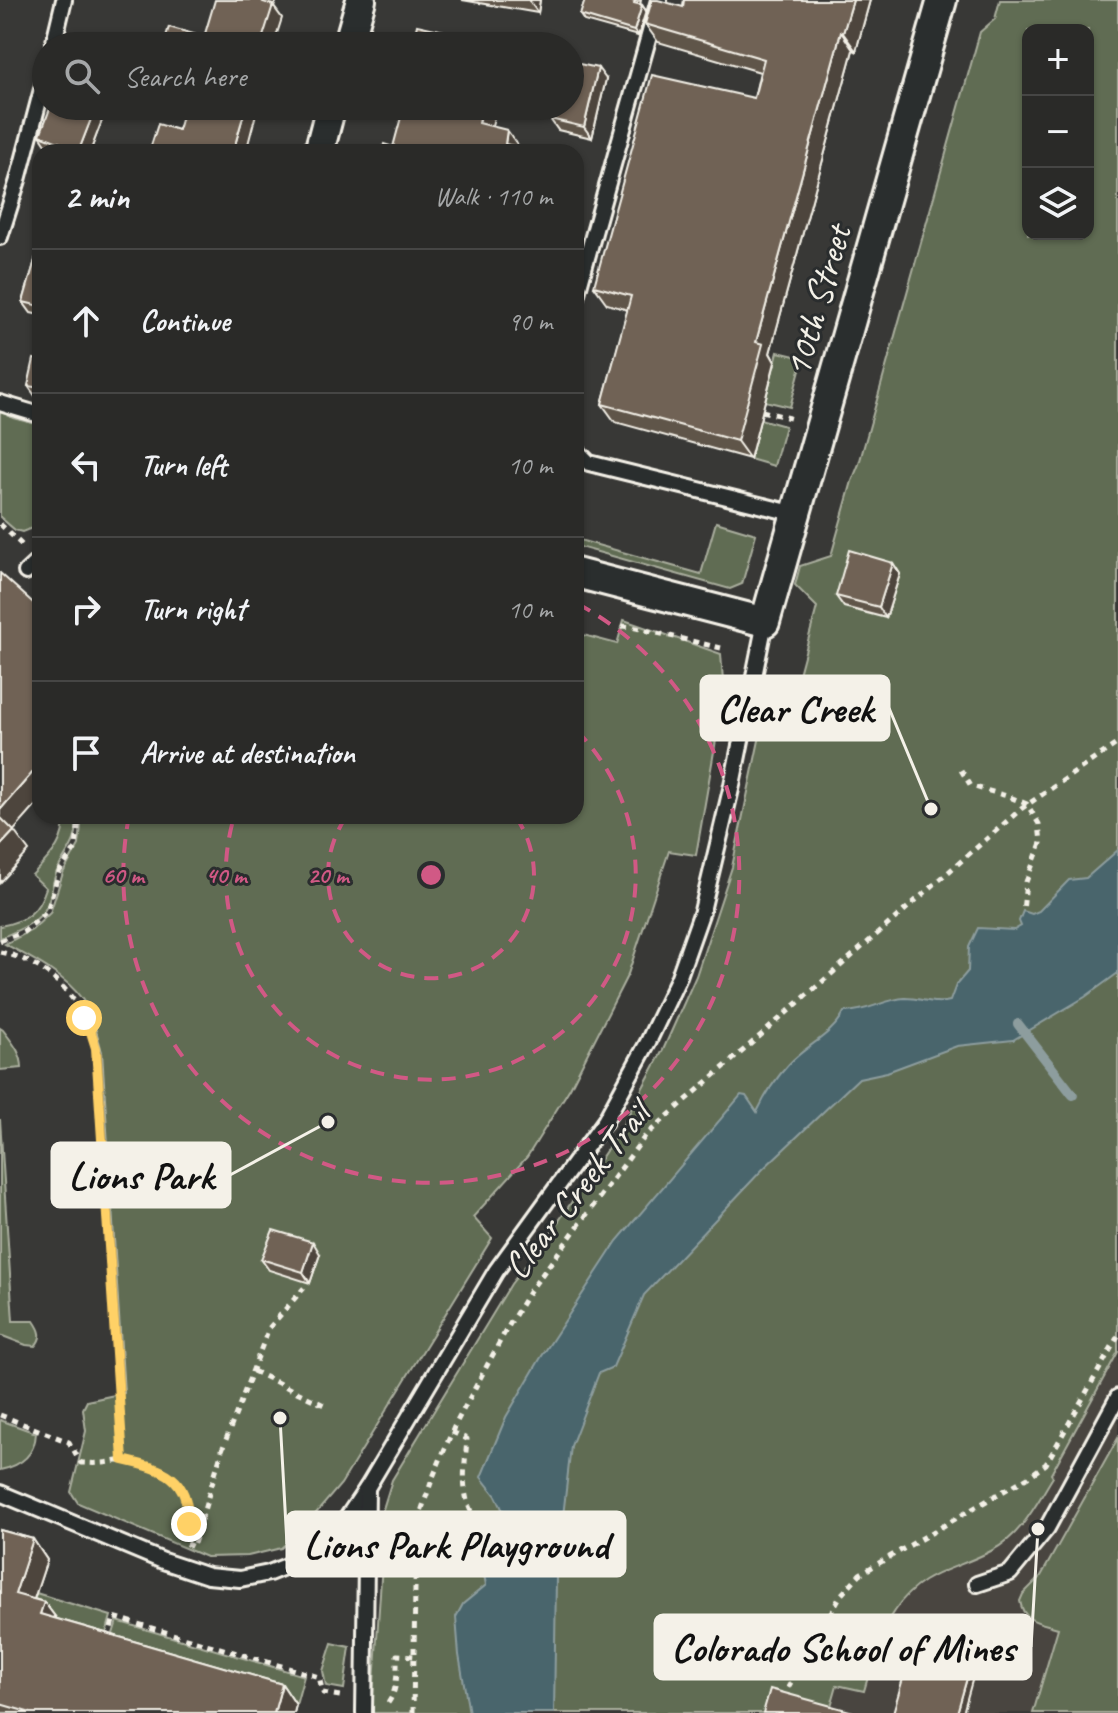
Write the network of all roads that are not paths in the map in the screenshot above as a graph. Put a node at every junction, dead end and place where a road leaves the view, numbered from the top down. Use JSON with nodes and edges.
{"nodes":[{"id":1,"x":64,"y":0,"type":"edge"},
{"id":2,"x":361,"y":0,"type":"edge"},
{"id":3,"x":659,"y":0,"type":"edge"},
{"id":4,"x":942,"y":0,"type":"edge"},
{"id":5,"x":56,"y":32,"type":"edge"},
{"id":6,"x":352,"y":32,"type":"edge"},
{"id":7,"x":34,"y":120,"type":"edge"},
{"id":8,"x":327,"y":120,"type":"edge"},
{"id":9,"x":321,"y":144,"type":"edge"},
{"id":10,"x":0,"y":237,"type":"edge"},
{"id":11,"x":584,"y":268,"type":"edge"},
{"id":12,"x":0,"y":403,"type":"edge"},
{"id":13,"x":32,"y":413,"type":"edge"},
{"id":14,"x":584,"y":458,"type":"edge"},
{"id":15,"x":796,"y":514,"type":"junction"},
{"id":16,"x":32,"y":566,"type":"edge"},
{"id":17,"x":26,"y":572,"type":"dead end"},
{"id":18,"x":584,"y":575,"type":"edge"},
{"id":19,"x":765,"y":622,"type":"junction"},
{"id":20,"x":1118,"y":1397,"type":"edge"},
{"id":21,"x":367,"y":1488,"type":"junction"},
{"id":22,"x":0,"y":1493,"type":"edge"},
{"id":23,"x":977,"y":1584,"type":"dead end"},
{"id":24,"x":364,"y":1707,"type":"edge"}],
"edges":[{"from":1,"to":5,"type":"lane"},
{"from":2,"to":6,"type":"street"},
{"from":3,"to":11,"type":"lane"},
{"from":4,"to":15,"type":"street","name":"10th Street"},
{"from":7,"to":10,"type":"lane"},
{"from":8,"to":9,"type":"street"},
{"from":12,"to":13,"type":"lane"},
{"from":14,"to":15,"type":"lane"},
{"from":15,"to":19,"type":"street","name":"10th Street"},
{"from":16,"to":17,"type":"lane"},
{"from":18,"to":19,"type":"street"},
{"from":19,"to":21,"type":"lane"},
{"from":20,"to":23,"type":"lane"},
{"from":21,"to":22,"type":"lane"},
{"from":21,"to":24,"type":"lane"}]}
